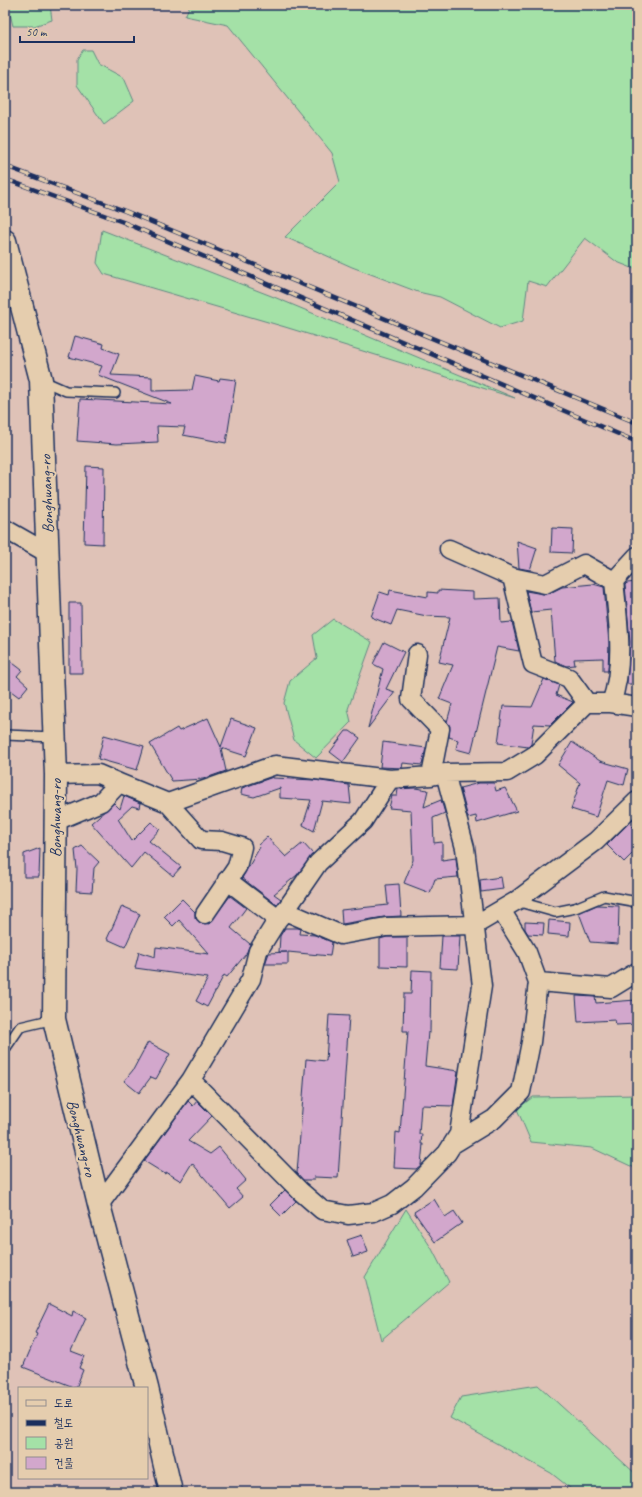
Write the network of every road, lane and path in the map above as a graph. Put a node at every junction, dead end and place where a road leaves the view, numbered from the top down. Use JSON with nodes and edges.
{"nodes":[{"id":1,"x":5,"y":241,"type":"edge"},
{"id":2,"x":41,"y":380,"type":"junction"},
{"id":3,"x":115,"y":393,"type":"dead end"},
{"id":4,"x":5,"y":529,"type":"edge"},
{"id":5,"x":448,"y":549,"type":"dead end"},
{"id":6,"x":49,"y":554,"type":"junction"},
{"id":7,"x":637,"y":556,"type":"edge"},
{"id":8,"x":512,"y":578,"type":"junction"},
{"id":9,"x":614,"y":581,"type":"junction"},
{"id":10,"x":417,"y":654,"type":"dead end"},
{"id":11,"x":587,"y":703,"type":"junction"},
{"id":12,"x":611,"y":703,"type":"junction"},
{"id":13,"x":637,"y":707,"type":"edge"},
{"id":14,"x":5,"y":735,"type":"edge"},
{"id":15,"x":54,"y":737,"type":"junction"},
{"id":16,"x":56,"y":774,"type":"junction"},
{"id":17,"x":438,"y":775,"type":"junction"},
{"id":18,"x":390,"y":779,"type":"junction"},
{"id":19,"x":119,"y":784,"type":"junction"},
{"id":20,"x":637,"y":801,"type":"edge"},
{"id":21,"x":168,"y":803,"type":"junction"},
{"id":22,"x":56,"y":821,"type":"junction"},
{"id":23,"x":227,"y":880,"type":"junction"},
{"id":24,"x":637,"y":904,"type":"edge"},
{"id":25,"x":509,"y":905,"type":"junction"},
{"id":26,"x":205,"y":914,"type":"dead end"},
{"id":27,"x":281,"y":915,"type":"junction"},
{"id":28,"x":475,"y":925,"type":"junction"},
{"id":29,"x":637,"y":972,"type":"edge"},
{"id":30,"x":538,"y":982,"type":"junction"},
{"id":31,"x":54,"y":1019,"type":"junction"},
{"id":32,"x":5,"y":1049,"type":"edge"},
{"id":33,"x":191,"y":1080,"type":"junction"},
{"id":34,"x":453,"y":1144,"type":"junction"},
{"id":35,"x":99,"y":1205,"type":"junction"},
{"id":36,"x":147,"y":1387,"type":"edge"},
{"id":37,"x":148,"y":1392,"type":"edge"},
{"id":38,"x":171,"y":1492,"type":"edge"}],
"edges":[{"from":1,"to":2,"type":"street","name":"Bonghwang-ro"},
{"from":2,"to":3,"type":"lane"},
{"from":2,"to":6,"type":"street","name":"Bonghwang-ro"},
{"from":4,"to":6,"type":"street"},
{"from":5,"to":8,"type":"street"},
{"from":6,"to":15,"type":"street","name":"Bonghwang-ro"},
{"from":7,"to":9,"type":"street"},
{"from":8,"to":9,"type":"street"},
{"from":8,"to":11,"type":"street"},
{"from":9,"to":12,"type":"street"},
{"from":10,"to":17,"type":"street"},
{"from":11,"to":12,"type":"street"},
{"from":11,"to":17,"type":"street"},
{"from":12,"to":13,"type":"street"},
{"from":14,"to":15,"type":"lane"},
{"from":15,"to":16,"type":"street","name":"Bonghwang-ro"},
{"from":16,"to":19,"type":"street"},
{"from":16,"to":22,"type":"street","name":"Bonghwang-ro"},
{"from":17,"to":18,"type":"street"},
{"from":17,"to":28,"type":"street"},
{"from":18,"to":21,"type":"street"},
{"from":18,"to":27,"type":"street"},
{"from":19,"to":21,"type":"street"},
{"from":19,"to":22,"type":"street"},
{"from":20,"to":25,"type":"street"},
{"from":21,"to":23,"type":"street"},
{"from":22,"to":31,"type":"street","name":"Bonghwang-ro"},
{"from":23,"to":26,"type":"street"},
{"from":23,"to":27,"type":"street"},
{"from":24,"to":25,"type":"lane"},
{"from":25,"to":28,"type":"street"},
{"from":25,"to":30,"type":"street"},
{"from":27,"to":28,"type":"street"},
{"from":27,"to":33,"type":"street"},
{"from":28,"to":34,"type":"street"},
{"from":29,"to":30,"type":"street"},
{"from":30,"to":34,"type":"street"},
{"from":31,"to":32,"type":"lane"},
{"from":31,"to":35,"type":"street","name":"Bonghwang-ro"},
{"from":33,"to":34,"type":"street"},
{"from":33,"to":35,"type":"street"},
{"from":35,"to":36,"type":"street","name":"Bonghwang-ro"},
{"from":37,"to":38,"type":"street","name":"Bonghwang-ro"}]}
